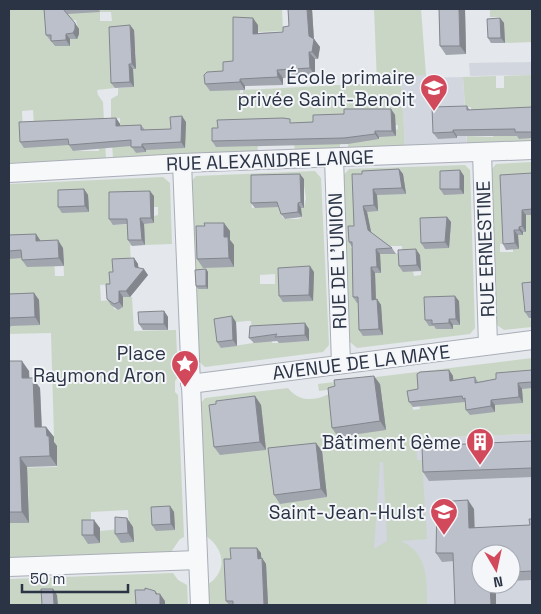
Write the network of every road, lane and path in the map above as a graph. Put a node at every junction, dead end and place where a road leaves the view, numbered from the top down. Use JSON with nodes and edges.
{"nodes":[{"id":1,"x":532,"y":150,"type":"edge"},
{"id":2,"x":482,"y":152,"type":"junction"},
{"id":3,"x":334,"y":158,"type":"junction"},
{"id":4,"x":182,"y":163,"type":"junction"},
{"id":5,"x":9,"y":173,"type":"edge"},
{"id":6,"x":532,"y":340,"type":"edge"},
{"id":7,"x":488,"y":345,"type":"junction"},
{"id":8,"x":341,"y":364,"type":"junction"},
{"id":9,"x":190,"y":384,"type":"junction"},
{"id":10,"x":198,"y":560,"type":"junction"},
{"id":11,"x":9,"y":567,"type":"edge"},
{"id":12,"x":200,"y":605,"type":"edge"}],
"edges":[{"from":1,"to":2,"type":"street","name":"RUE ALEXANDRE LANGE"},
{"from":2,"to":3,"type":"street","name":"RUE ALEXANDRE LANGE"},
{"from":2,"to":7,"type":"street","name":"RUE ERNESTINE"},
{"from":3,"to":4,"type":"street","name":"RUE ALEXANDRE LANGE"},
{"from":3,"to":8,"type":"street","name":"RUE DE L'UNION"},
{"from":4,"to":5,"type":"street","name":"RUE ALEXANDRE LANGE"},
{"from":4,"to":9,"type":"street"},
{"from":6,"to":7,"type":"street","name":"AVENUE DE LA MAYE"},
{"from":7,"to":8,"type":"street","name":"AVENUE DE LA MAYE"},
{"from":8,"to":9,"type":"street","name":"AVENUE DE LA MAYE"},
{"from":9,"to":10,"type":"street"},
{"from":10,"to":11,"type":"street"},
{"from":10,"to":12,"type":"street"}]}
